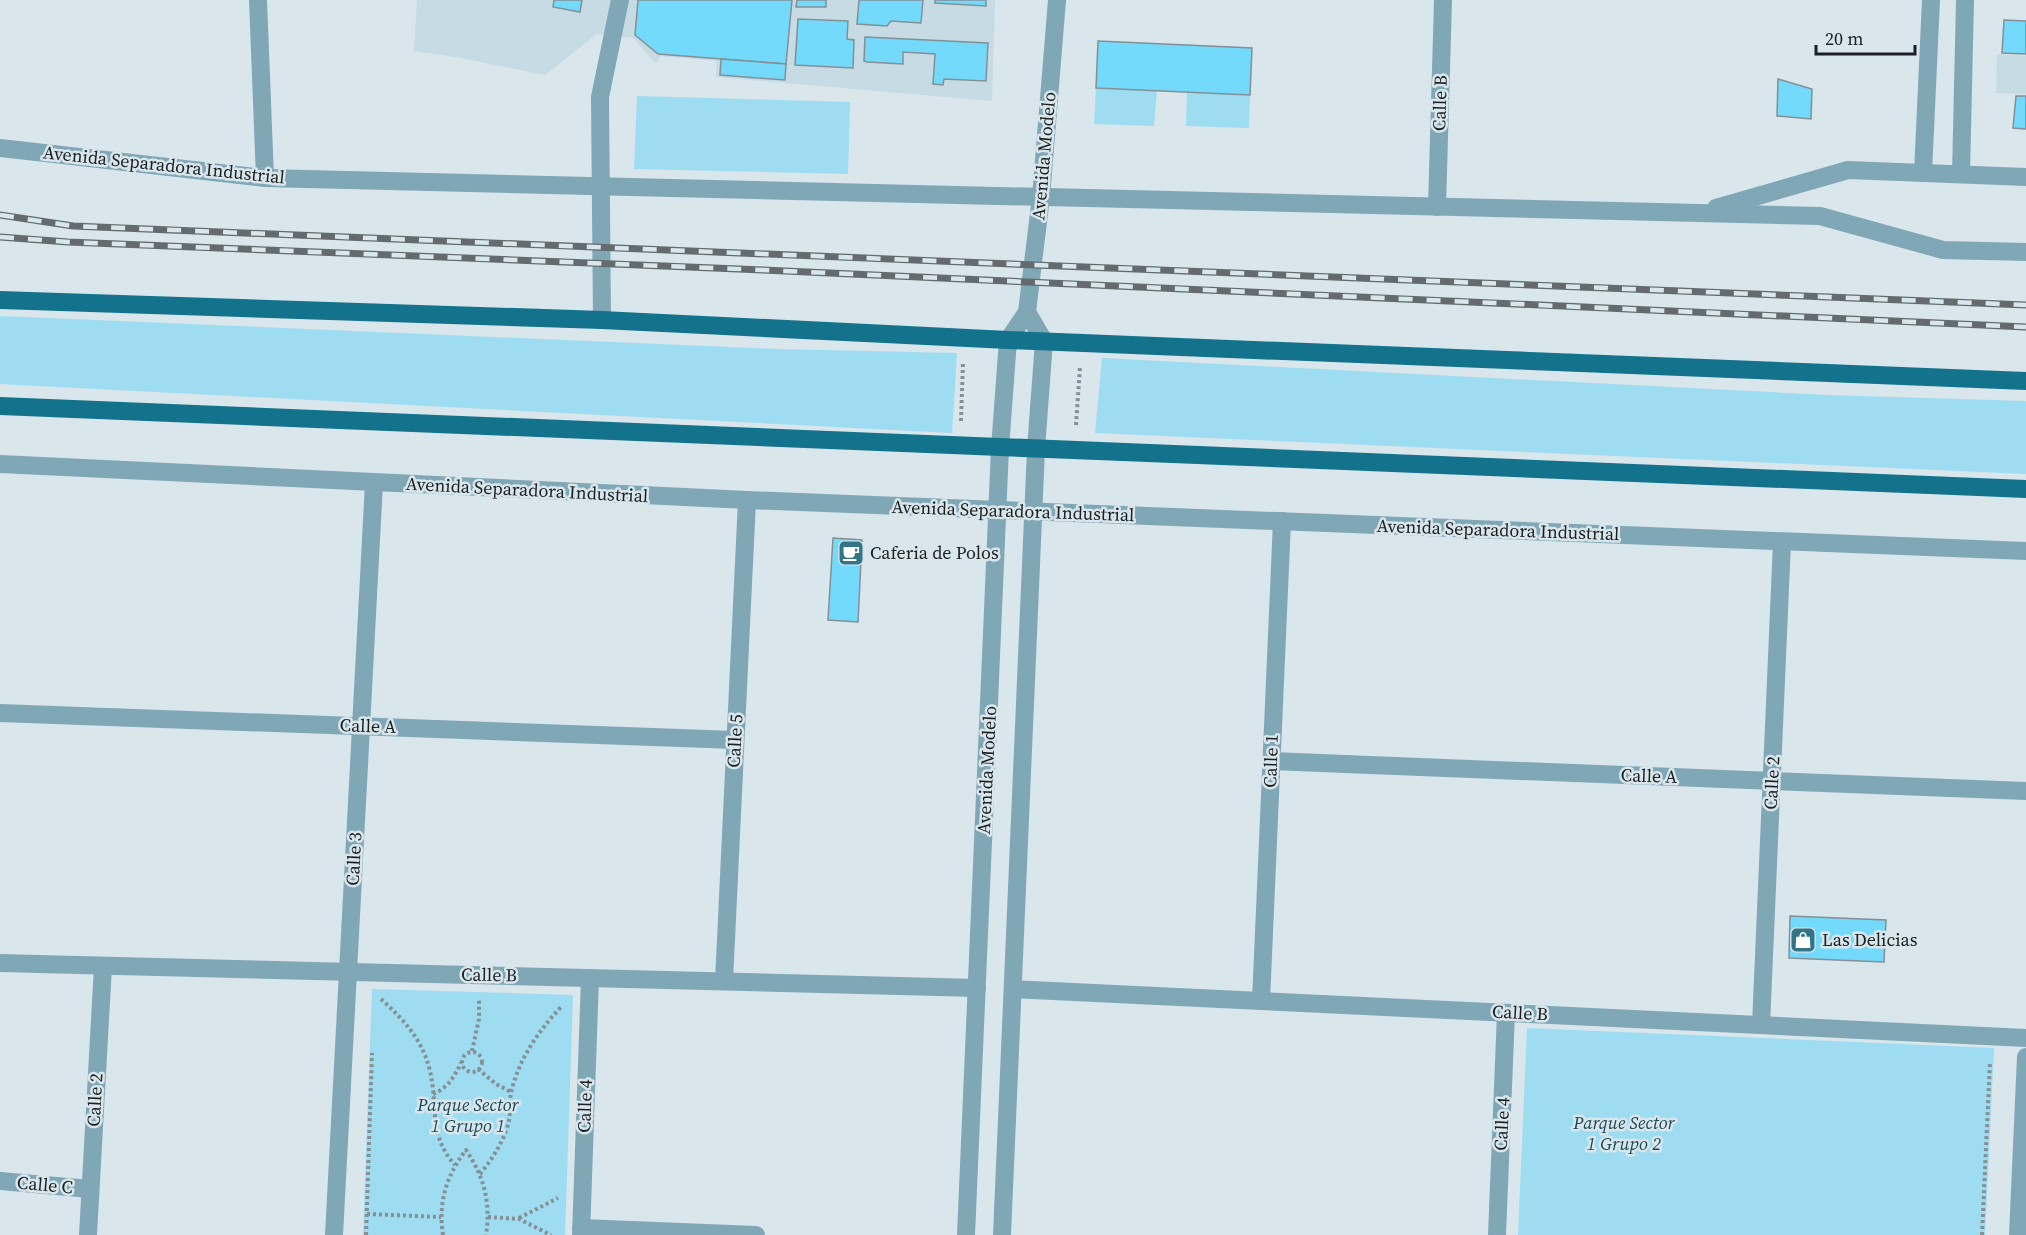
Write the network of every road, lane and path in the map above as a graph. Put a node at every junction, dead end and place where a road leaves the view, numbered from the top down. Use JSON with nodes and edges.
{"nodes":[{"id":1,"x":258,"y":0,"type":"edge"},
{"id":2,"x":621,"y":0,"type":"edge"},
{"id":3,"x":1057,"y":0,"type":"edge"},
{"id":4,"x":1443,"y":0,"type":"edge"},
{"id":5,"x":1931,"y":0,"type":"edge"},
{"id":6,"x":1965,"y":0,"type":"edge"},
{"id":7,"x":0,"y":148,"type":"edge"},
{"id":8,"x":1923,"y":173,"type":"junction"},
{"id":9,"x":1961,"y":174,"type":"junction"},
{"id":10,"x":2026,"y":177,"type":"edge"},
{"id":11,"x":265,"y":178,"type":"junction"},
{"id":12,"x":602,"y":186,"type":"junction"},
{"id":13,"x":1041,"y":196,"type":"junction"},
{"id":14,"x":1437,"y":207,"type":"junction"},
{"id":15,"x":1696,"y":213,"type":"junction"},
{"id":16,"x":2026,"y":252,"type":"edge"},
{"id":17,"x":0,"y":300,"type":"edge"},
{"id":18,"x":1028,"y":312,"type":"junction"},
{"id":19,"x":602,"y":320,"type":"junction"},
{"id":20,"x":1008,"y":340,"type":"junction"},
{"id":21,"x":1044,"y":341,"type":"junction"},
{"id":22,"x":2026,"y":381,"type":"edge"},
{"id":23,"x":0,"y":406,"type":"edge"},
{"id":24,"x":1000,"y":448,"type":"junction"},
{"id":25,"x":1036,"y":449,"type":"junction"},
{"id":26,"x":0,"y":464,"type":"edge"},
{"id":27,"x":374,"y":483,"type":"junction"},
{"id":28,"x":2026,"y":489,"type":"edge"},
{"id":29,"x":747,"y":500,"type":"junction"},
{"id":30,"x":998,"y":511,"type":"junction"},
{"id":31,"x":1034,"y":512,"type":"junction"},
{"id":32,"x":1282,"y":522,"type":"junction"},
{"id":33,"x":1782,"y":542,"type":"junction"},
{"id":34,"x":2026,"y":551,"type":"edge"},
{"id":35,"x":0,"y":713,"type":"edge"},
{"id":36,"x":361,"y":726,"type":"junction"},
{"id":37,"x":735,"y":740,"type":"junction"},
{"id":38,"x":1271,"y":761,"type":"junction"},
{"id":39,"x":1772,"y":781,"type":"junction"},
{"id":40,"x":2026,"y":791,"type":"edge"},
{"id":41,"x":0,"y":963,"type":"edge"},
{"id":42,"x":103,"y":966,"type":"junction"},
{"id":43,"x":348,"y":972,"type":"junction"},
{"id":44,"x":590,"y":978,"type":"junction"},
{"id":45,"x":724,"y":981,"type":"junction"},
{"id":46,"x":977,"y":988,"type":"junction"},
{"id":47,"x":1013,"y":989,"type":"junction"},
{"id":48,"x":374,"y":992,"type":"dead end"},
{"id":49,"x":479,"y":995,"type":"dead end"},
{"id":50,"x":570,"y":998,"type":"dead end"},
{"id":51,"x":1261,"y":1001,"type":"junction"},
{"id":52,"x":1506,"y":1013,"type":"junction"},
{"id":53,"x":1761,"y":1025,"type":"junction"},
{"id":54,"x":2026,"y":1038,"type":"edge"},
{"id":55,"x":372,"y":1050,"type":"dead end"},
{"id":56,"x":472,"y":1052,"type":"junction"},
{"id":57,"x":1990,"y":1052,"type":"dead end"},
{"id":58,"x":2026,"y":1057,"type":"edge"},
{"id":59,"x":461,"y":1063,"type":"junction"},
{"id":60,"x":478,"y":1069,"type":"junction"},
{"id":61,"x":511,"y":1092,"type":"junction"},
{"id":62,"x":433,"y":1094,"type":"junction"},
{"id":63,"x":455,"y":1165,"type":"junction"},
{"id":64,"x":480,"y":1174,"type":"junction"},
{"id":65,"x":0,"y":1181,"type":"edge"},
{"id":66,"x":90,"y":1189,"type":"junction"},
{"id":67,"x":563,"y":1206,"type":"dead end"},
{"id":68,"x":335,"y":1213,"type":"junction"},
{"id":69,"x":367,"y":1214,"type":"junction"},
{"id":70,"x":441,"y":1217,"type":"junction"},
{"id":71,"x":488,"y":1217,"type":"junction"},
{"id":72,"x":519,"y":1219,"type":"junction"},
{"id":73,"x":581,"y":1231,"type":"edge"},
{"id":74,"x":88,"y":1235,"type":"edge"},
{"id":75,"x":334,"y":1235,"type":"edge"},
{"id":76,"x":366,"y":1235,"type":"edge"},
{"id":77,"x":442,"y":1235,"type":"edge"},
{"id":78,"x":486,"y":1235,"type":"edge"},
{"id":79,"x":551,"y":1235,"type":"edge"},
{"id":80,"x":756,"y":1235,"type":"edge"},
{"id":81,"x":966,"y":1235,"type":"edge"},
{"id":82,"x":1002,"y":1235,"type":"edge"},
{"id":83,"x":1497,"y":1235,"type":"edge"},
{"id":84,"x":1982,"y":1235,"type":"edge"},
{"id":85,"x":2018,"y":1235,"type":"edge"}],
"edges":[{"from":1,"to":11,"type":"street"},
{"from":2,"to":12,"type":"street"},
{"from":3,"to":13,"type":"street","name":"Avenida Modelo"},
{"from":4,"to":14,"type":"street","name":"Calle B"},
{"from":5,"to":8,"type":"street"},
{"from":6,"to":9,"type":"street"},
{"from":7,"to":11,"type":"street","name":"Avenida Separadora Industrial"},
{"from":8,"to":9,"type":"street","name":"Avenida Separadora Industrial"},
{"from":8,"to":15,"type":"street","name":"Avenida Separadora Industrial"},
{"from":9,"to":10,"type":"street","name":"Avenida Separadora Industrial"},
{"from":11,"to":12,"type":"street","name":"Avenida Separadora Industrial"},
{"from":12,"to":13,"type":"street","name":"Avenida Separadora Industrial"},
{"from":12,"to":19,"type":"street"},
{"from":13,"to":14,"type":"street","name":"Avenida Separadora Industrial"},
{"from":13,"to":18,"type":"street","name":"Avenida Modelo"},
{"from":14,"to":15,"type":"street","name":"Avenida Separadora Industrial"},
{"from":15,"to":16,"type":"street","name":"Avenida Separadora Industrial"},
{"from":17,"to":19,"type":"main road"},
{"from":18,"to":20,"type":"street","name":"Avenida Modelo"},
{"from":18,"to":21,"type":"street"},
{"from":19,"to":20,"type":"main road"},
{"from":20,"to":21,"type":"main road"},
{"from":20,"to":24,"type":"street","name":"Avenida Modelo"},
{"from":21,"to":22,"type":"main road"},
{"from":21,"to":25,"type":"street","name":"Avenida Modelo"},
{"from":23,"to":24,"type":"main road"},
{"from":24,"to":25,"type":"main road"},
{"from":24,"to":30,"type":"street","name":"Avenida Modelo"},
{"from":25,"to":28,"type":"main road"},
{"from":25,"to":31,"type":"street","name":"Avenida Modelo"},
{"from":26,"to":27,"type":"street","name":"Avenida Separadora Industrial"},
{"from":27,"to":29,"type":"street","name":"Avenida Separadora Industrial"},
{"from":27,"to":36,"type":"street","name":"Calle 3"},
{"from":29,"to":30,"type":"street","name":"Avenida Separadora Industrial"},
{"from":29,"to":37,"type":"street","name":"Calle 5"},
{"from":30,"to":31,"type":"street","name":"Avenida Separadora Industrial"},
{"from":30,"to":46,"type":"street","name":"Avenida Modelo"},
{"from":31,"to":32,"type":"street","name":"Avenida Separadora Industrial"},
{"from":31,"to":47,"type":"street","name":"Avenida Modelo"},
{"from":32,"to":33,"type":"street","name":"Avenida Separadora Industrial"},
{"from":32,"to":38,"type":"street","name":"Calle 1"},
{"from":33,"to":34,"type":"street","name":"Avenida Separadora Industrial"},
{"from":33,"to":39,"type":"street","name":"Calle 2"},
{"from":35,"to":36,"type":"street","name":"Calle A"},
{"from":36,"to":37,"type":"street","name":"Calle A"},
{"from":36,"to":43,"type":"street","name":"Calle 3"},
{"from":37,"to":45,"type":"street","name":"Calle 5"},
{"from":38,"to":39,"type":"street","name":"Calle A"},
{"from":38,"to":51,"type":"street","name":"Calle 1"},
{"from":39,"to":40,"type":"street","name":"Calle A"},
{"from":39,"to":53,"type":"street","name":"Calle 2"},
{"from":41,"to":42,"type":"street","name":"Calle B"},
{"from":42,"to":43,"type":"street","name":"Calle B"},
{"from":42,"to":66,"type":"street","name":"Calle 2"},
{"from":43,"to":44,"type":"street","name":"Calle B"},
{"from":43,"to":68,"type":"street","name":"Calle 3"},
{"from":44,"to":45,"type":"street","name":"Calle B"},
{"from":44,"to":73,"type":"street","name":"Calle 4"},
{"from":45,"to":46,"type":"street","name":"Calle B"},
{"from":46,"to":81,"type":"street","name":"Avenida Modelo"},
{"from":47,"to":51,"type":"street","name":"Calle B"},
{"from":47,"to":82,"type":"street","name":"Avenida Modelo"},
{"from":48,"to":62,"type":"path"},
{"from":49,"to":56,"type":"path"},
{"from":50,"to":61,"type":"path"},
{"from":51,"to":52,"type":"street","name":"Calle B"},
{"from":52,"to":53,"type":"street","name":"Calle B"},
{"from":52,"to":83,"type":"street","name":"Calle 4"},
{"from":53,"to":54,"type":"street","name":"Calle B"},
{"from":55,"to":69,"type":"path"},
{"from":56,"to":59,"type":"path"},
{"from":56,"to":60,"type":"path"},
{"from":57,"to":84,"type":"path"},
{"from":58,"to":85,"type":"street"},
{"from":59,"to":60,"type":"path"},
{"from":59,"to":62,"type":"path"},
{"from":60,"to":61,"type":"path"},
{"from":61,"to":64,"type":"path"},
{"from":62,"to":63,"type":"path"},
{"from":63,"to":64,"type":"path"},
{"from":63,"to":70,"type":"path"},
{"from":64,"to":71,"type":"path"},
{"from":65,"to":66,"type":"street","name":"Calle C"},
{"from":66,"to":74,"type":"street","name":"Calle 2"},
{"from":67,"to":72,"type":"path"},
{"from":68,"to":69,"type":"path"},
{"from":68,"to":75,"type":"street","name":"Calle 3"},
{"from":69,"to":70,"type":"path"},
{"from":69,"to":76,"type":"path"},
{"from":70,"to":77,"type":"path"},
{"from":71,"to":72,"type":"path"},
{"from":71,"to":78,"type":"path"},
{"from":72,"to":79,"type":"path"},
{"from":73,"to":80,"type":"street"}]}
